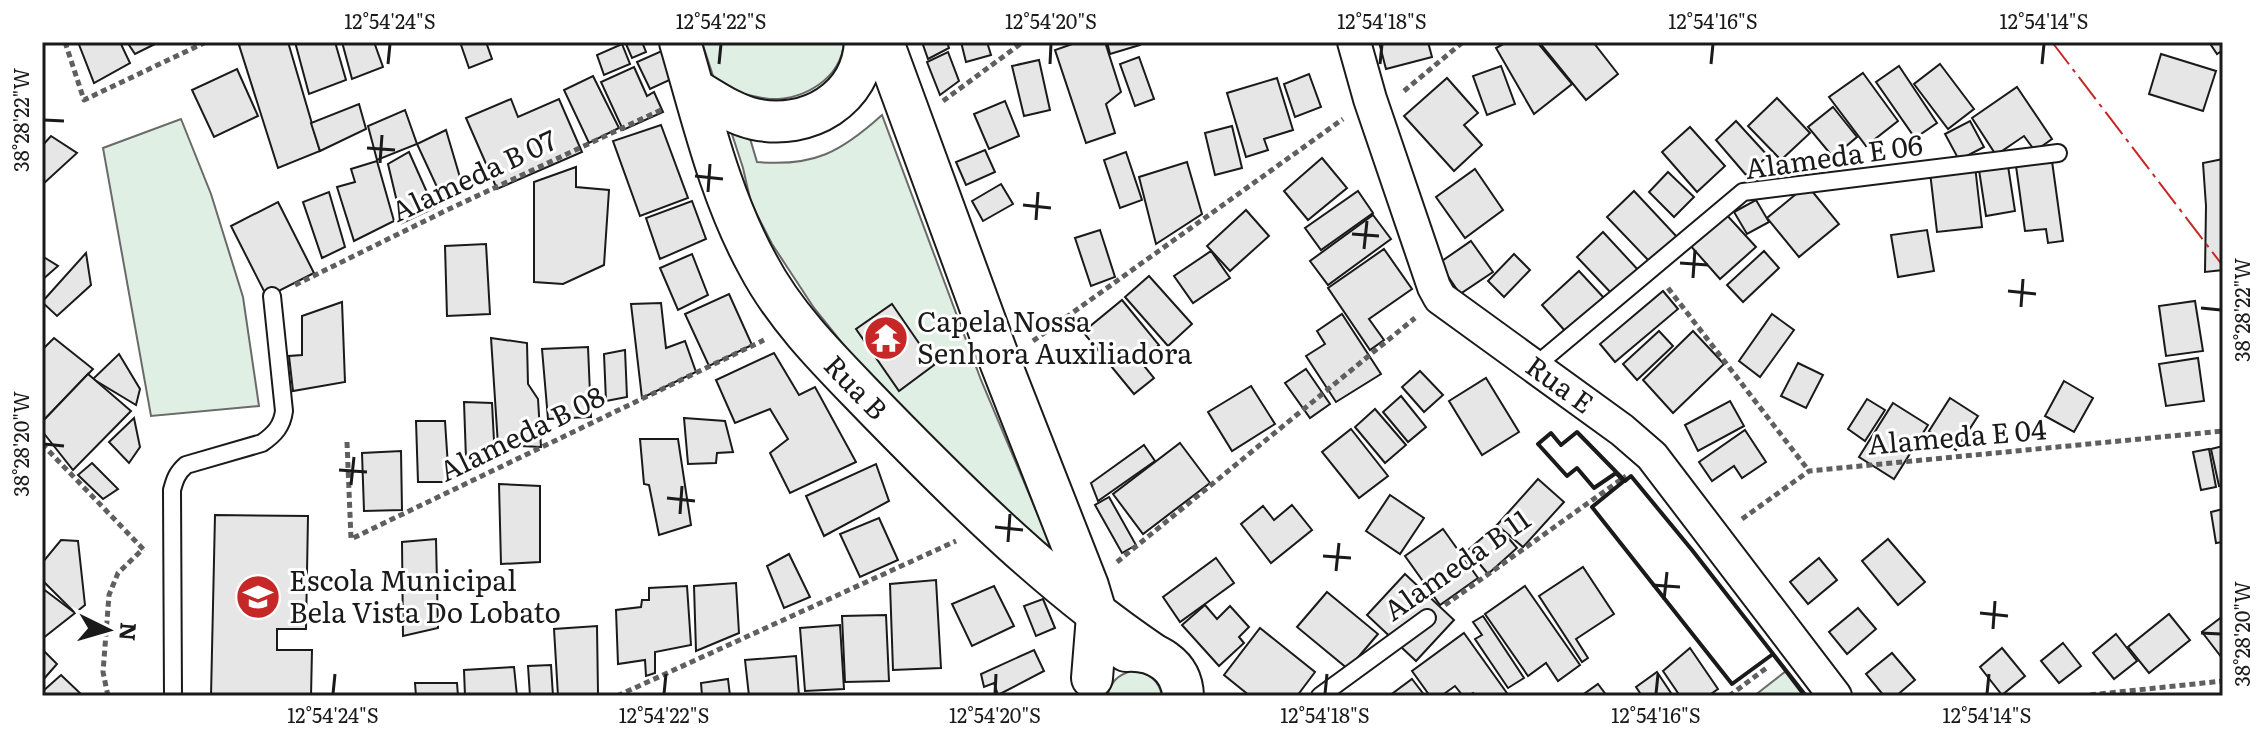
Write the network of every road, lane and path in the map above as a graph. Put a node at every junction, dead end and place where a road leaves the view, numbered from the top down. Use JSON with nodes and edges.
{"nodes":[{"id":1,"x":65,"y":42,"type":"edge"},
{"id":2,"x":206,"y":42,"type":"edge"},
{"id":3,"x":680,"y":42,"type":"edge"},
{"id":4,"x":865,"y":42,"type":"edge"},
{"id":5,"x":883,"y":42,"type":"edge"},
{"id":6,"x":1023,"y":42,"type":"edge"},
{"id":7,"x":1354,"y":42,"type":"edge"},
{"id":8,"x":1463,"y":42,"type":"edge"},
{"id":9,"x":694,"y":92,"type":"junction"},
{"id":10,"x":1372,"y":107,"type":"junction"},
{"id":11,"x":913,"y":122,"type":"junction"},
{"id":12,"x":2058,"y":153,"type":"dead end"},
{"id":13,"x":1653,"y":268,"type":"junction"},
{"id":14,"x":272,"y":296,"type":"joint"},
{"id":15,"x":1440,"y":298,"type":"junction"},
{"id":16,"x":797,"y":324,"type":"junction"},
{"id":17,"x":1001,"y":364,"type":"junction"},
{"id":18,"x":1534,"y":367,"type":"junction"},
{"id":19,"x":2223,"y":431,"type":"edge"},
{"id":20,"x":347,"y":442,"type":"dead end"},
{"id":21,"x":42,"y":444,"type":"edge"},
{"id":22,"x":1809,"y":471,"type":"junction"},
{"id":23,"x":1624,"y":477,"type":"dead end"},
{"id":24,"x":994,"y":524,"type":"junction"},
{"id":25,"x":1715,"y":538,"type":"junction"},
{"id":26,"x":143,"y":549,"type":"junction"},
{"id":27,"x":172,"y":579,"type":"junction"},
{"id":28,"x":1093,"y":601,"type":"junction"},
{"id":29,"x":1427,"y":618,"type":"joint"},
{"id":30,"x":1779,"y":659,"type":"dead end"},
{"id":31,"x":1180,"y":680,"type":"edge"},
{"id":32,"x":2223,"y":681,"type":"edge"},
{"id":33,"x":1088,"y":690,"type":"edge"},
{"id":34,"x":108,"y":696,"type":"edge"},
{"id":35,"x":173,"y":696,"type":"edge"},
{"id":36,"x":617,"y":696,"type":"edge"},
{"id":37,"x":1320,"y":696,"type":"edge"},
{"id":38,"x":1729,"y":696,"type":"edge"},
{"id":39,"x":1835,"y":696,"type":"edge"},
{"id":40,"x":2080,"y":696,"type":"edge"}],
"edges":[{"from":1,"to":2,"type":"path"},
{"from":3,"to":9,"type":"street","name":"Rua B"},
{"from":4,"to":9,"type":"street"},
{"from":5,"to":11,"type":"street"},
{"from":6,"to":11,"type":"path"},
{"from":7,"to":10,"type":"street"},
{"from":8,"to":10,"type":"path"},
{"from":9,"to":14,"type":"path","name":"Alameda B 07"},
{"from":9,"to":16,"type":"street","name":"Rua B"},
{"from":10,"to":15,"type":"street"},
{"from":10,"to":17,"type":"path"},
{"from":11,"to":17,"type":"street"},
{"from":12,"to":13,"type":"lane","name":"Alameda E 06"},
{"from":13,"to":18,"type":"lane","name":"Alameda E 06"},
{"from":13,"to":22,"type":"path"},
{"from":14,"to":27,"type":"lane"},
{"from":15,"to":18,"type":"street","name":"Rua E"},
{"from":15,"to":28,"type":"path"},
{"from":16,"to":20,"type":"path","name":"Alameda B 08"},
{"from":16,"to":24,"type":"street","name":"Rua B"},
{"from":17,"to":28,"type":"street"},
{"from":18,"to":25,"type":"street","name":"Rua E"},
{"from":19,"to":22,"type":"path","name":"Alameda E 04"},
{"from":21,"to":26,"type":"path"},
{"from":22,"to":25,"type":"path","name":"Alameda E 04"},
{"from":23,"to":29,"type":"path","name":"Alameda B 11"},
{"from":24,"to":28,"type":"street","name":"Rua B"},
{"from":24,"to":36,"type":"path"},
{"from":25,"to":39,"type":"street","name":"Rua E"},
{"from":26,"to":27,"type":"path"},
{"from":26,"to":34,"type":"path"},
{"from":27,"to":35,"type":"lane"},
{"from":28,"to":31,"type":"street","name":"Rua B"},
{"from":28,"to":33,"type":"street"},
{"from":29,"to":37,"type":"lane","name":"Alameda B 11"},
{"from":30,"to":38,"type":"path"},
{"from":31,"to":33,"type":"street"},
{"from":32,"to":40,"type":"path"}]}
